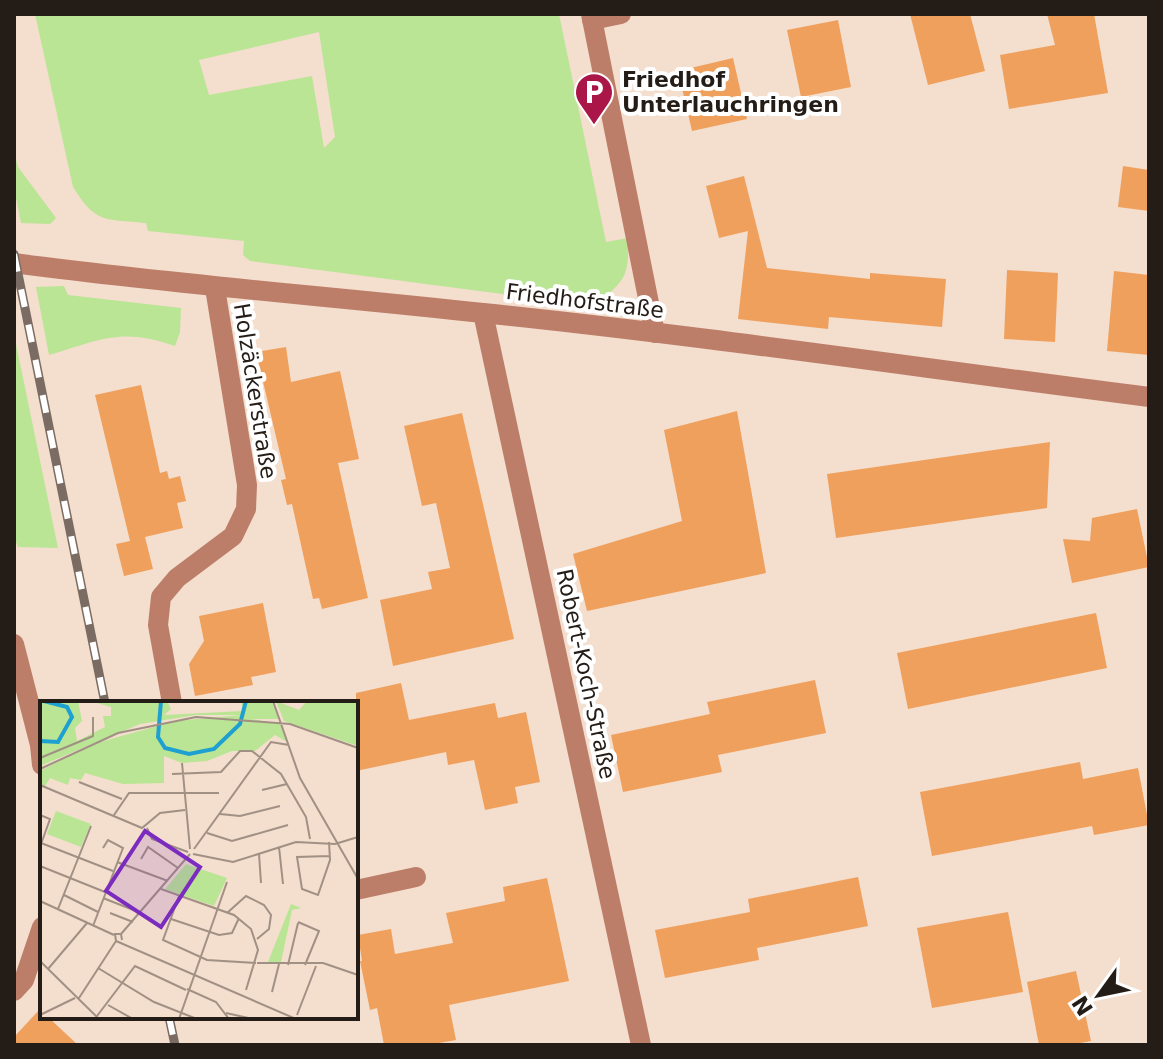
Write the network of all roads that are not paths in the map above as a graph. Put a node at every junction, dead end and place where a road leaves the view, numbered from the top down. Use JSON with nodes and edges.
{"nodes":[{"id":1,"x":621,"y":14,"type":"edge"},
{"id":2,"x":592,"y":17,"type":"edge"},
{"id":3,"x":14,"y":263,"type":"edge"},
{"id":4,"x":215,"y":288,"type":"junction"},
{"id":5,"x":483,"y":313,"type":"junction"},
{"id":6,"x":655,"y":333,"type":"junction"},
{"id":7,"x":1149,"y":398,"type":"edge"},
{"id":8,"x":14,"y":644,"type":"edge"},
{"id":9,"x":172,"y":701,"type":"edge"},
{"id":10,"x":40,"y":745,"type":"edge"},
{"id":11,"x":416,"y":877,"type":"dead end"},
{"id":12,"x":358,"y":890,"type":"edge"},
{"id":13,"x":40,"y":933,"type":"edge"},
{"id":14,"x":14,"y":991,"type":"edge"},
{"id":15,"x":641,"y":1045,"type":"edge"}],
"edges":[{"from":1,"to":2,"type":"street"},
{"from":2,"to":6,"type":"street"},
{"from":3,"to":4,"type":"street","name":"Friedhofstraße"},
{"from":4,"to":5,"type":"street","name":"Friedhofstraße"},
{"from":4,"to":9,"type":"street","name":"Holzäckerstraße"},
{"from":5,"to":6,"type":"street","name":"Friedhofstraße"},
{"from":5,"to":15,"type":"street","name":"Robert-Koch-Straße"},
{"from":6,"to":7,"type":"street","name":"Friedhofstraße"},
{"from":8,"to":10,"type":"street"},
{"from":11,"to":12,"type":"street"},
{"from":13,"to":14,"type":"street"}]}
